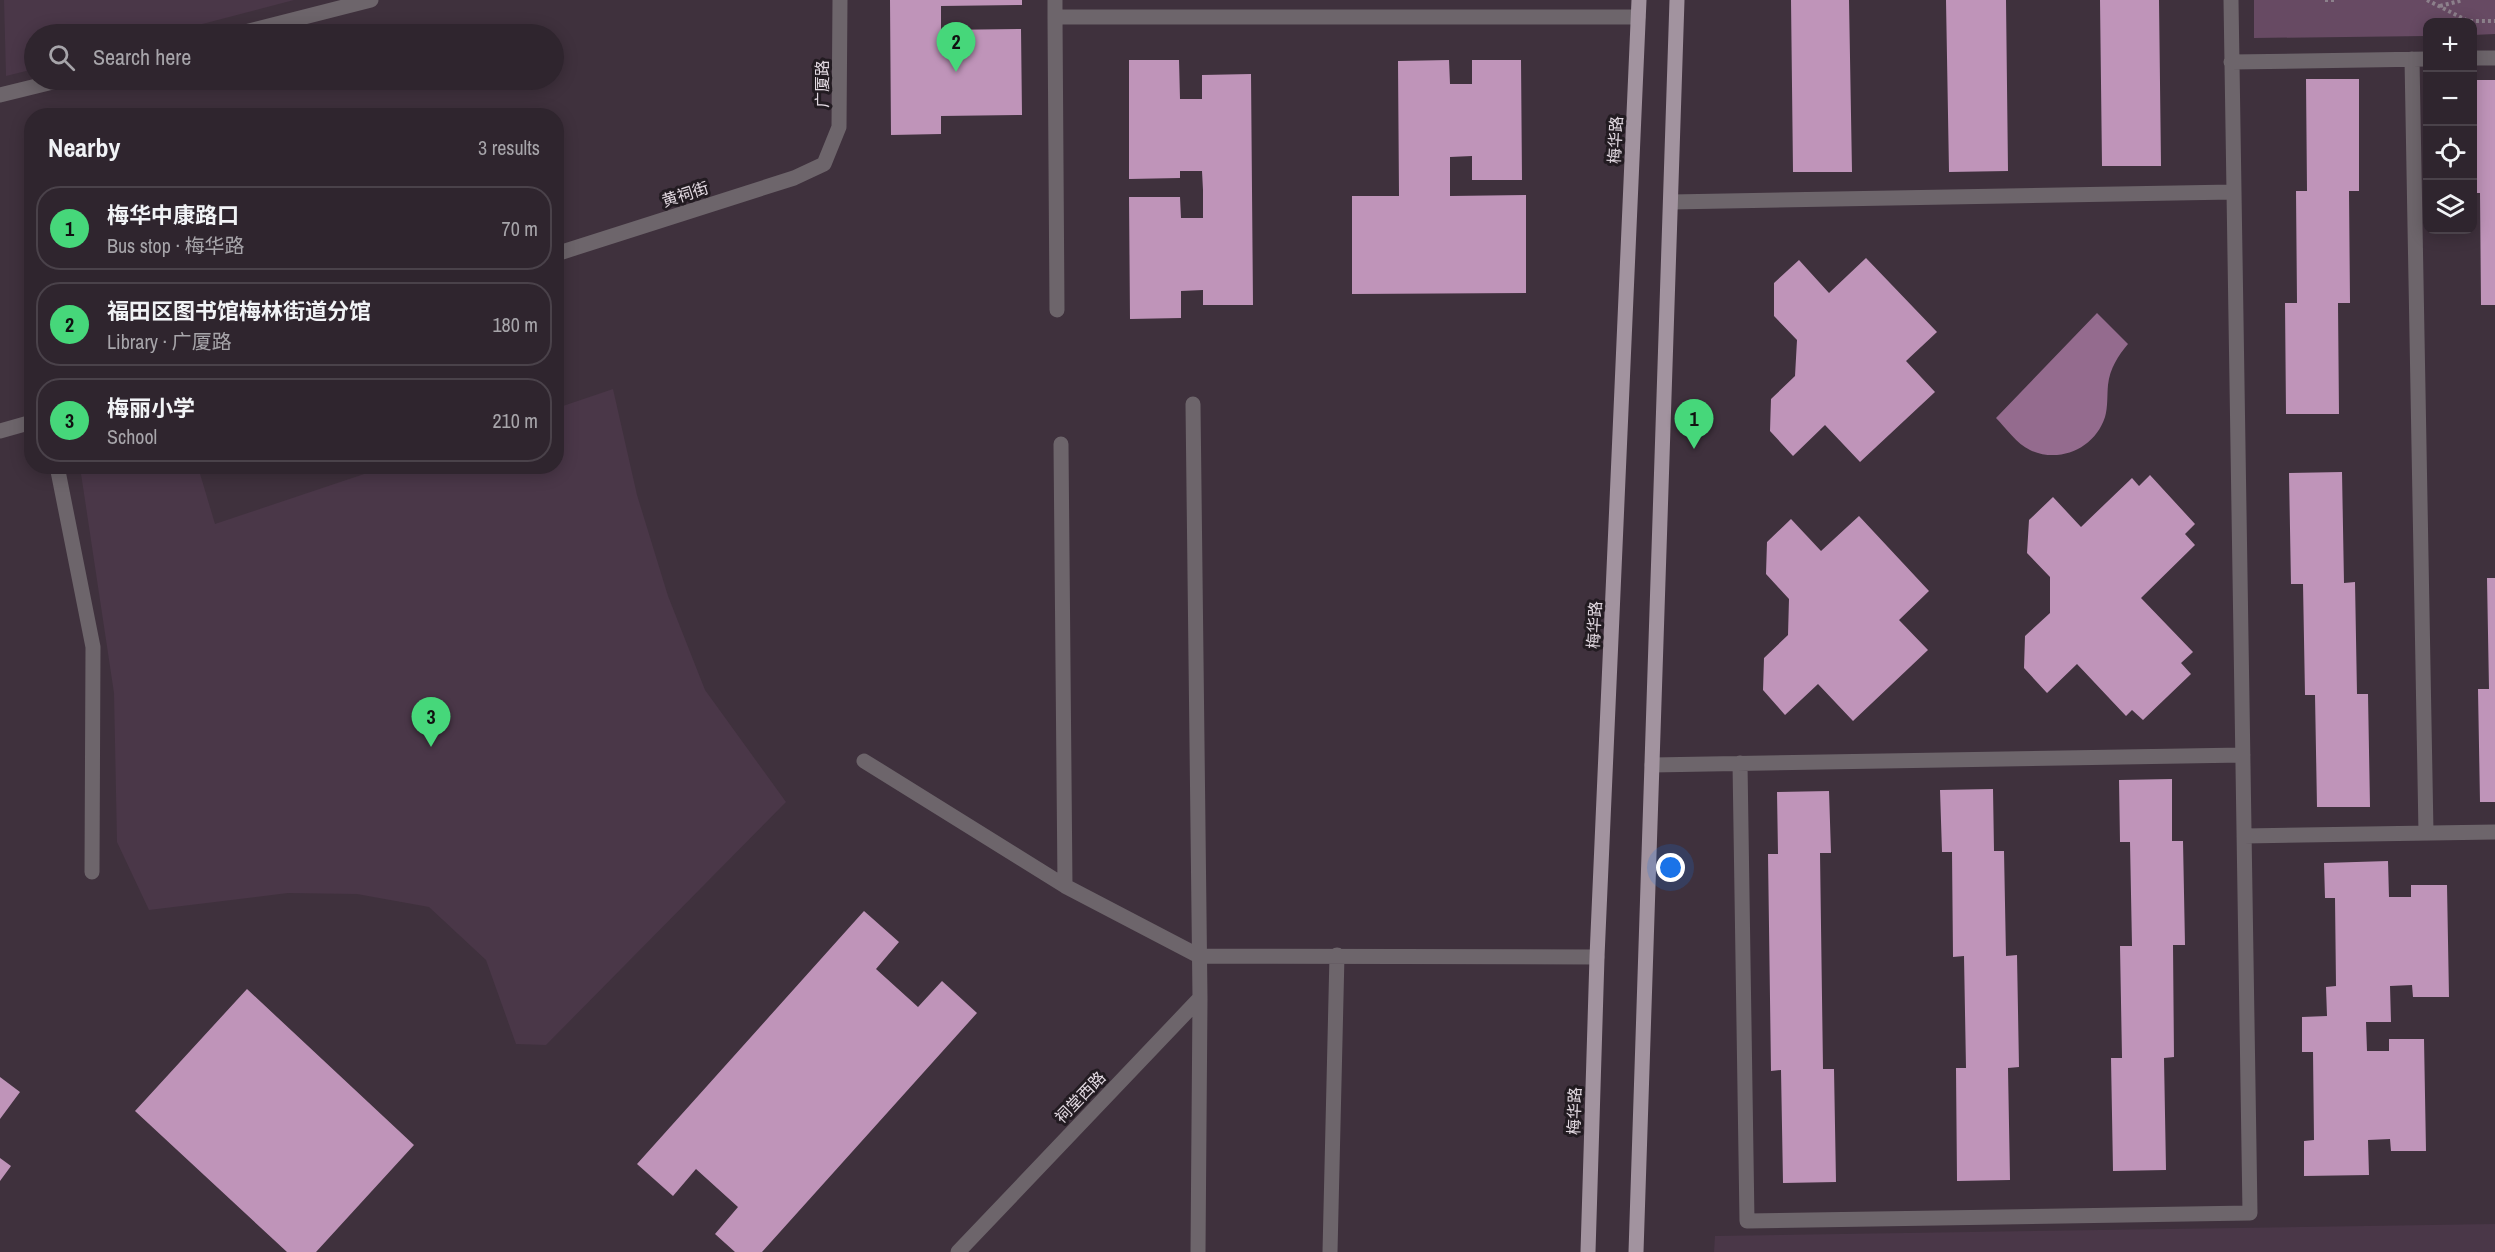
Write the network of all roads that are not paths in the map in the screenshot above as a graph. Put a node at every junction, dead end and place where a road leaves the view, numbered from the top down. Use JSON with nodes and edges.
{"nodes":[{"id":1,"x":371,"y":0,"type":"edge"},
{"id":2,"x":840,"y":0,"type":"edge"},
{"id":3,"x":1055,"y":0,"type":"edge"},
{"id":4,"x":1639,"y":0,"type":"edge"},
{"id":5,"x":1677,"y":0,"type":"edge"},
{"id":6,"x":2231,"y":0,"type":"edge"},
{"id":7,"x":1055,"y":17,"type":"junction"},
{"id":8,"x":1638,"y":17,"type":"junction"},
{"id":9,"x":276,"y":24,"type":"edge"},
{"id":10,"x":2477,"y":58,"type":"edge"},
{"id":11,"x":2495,"y":58,"type":"edge"},
{"id":12,"x":2420,"y":59,"type":"edge"},
{"id":13,"x":2231,"y":62,"type":"junction"},
{"id":14,"x":24,"y":89,"type":"edge"},
{"id":15,"x":0,"y":95,"type":"edge"},
{"id":16,"x":824,"y":164,"type":"joint"},
{"id":17,"x":2233,"y":192,"type":"junction"},
{"id":18,"x":1671,"y":202,"type":"junction"},
{"id":19,"x":564,"y":251,"type":"edge"},
{"id":20,"x":1057,"y":310,"type":"dead end"},
{"id":21,"x":1193,"y":404,"type":"dead end"},
{"id":22,"x":24,"y":424,"type":"edge"},
{"id":23,"x":0,"y":431,"type":"edge"},
{"id":24,"x":1060,"y":444,"type":"dead end"},
{"id":25,"x":59,"y":474,"type":"edge"},
{"id":26,"x":2243,"y":755,"type":"junction"},
{"id":27,"x":864,"y":761,"type":"dead end"},
{"id":28,"x":1740,"y":763,"type":"junction"},
{"id":29,"x":1652,"y":765,"type":"junction"},
{"id":30,"x":2495,"y":832,"type":"edge"},
{"id":31,"x":2426,"y":833,"type":"junction"},
{"id":32,"x":2244,"y":836,"type":"junction"},
{"id":33,"x":92,"y":872,"type":"dead end"},
{"id":34,"x":1065,"y":886,"type":"junction"},
{"id":35,"x":1337,"y":955,"type":"junction"},
{"id":36,"x":1199,"y":956,"type":"junction"},
{"id":37,"x":1597,"y":957,"type":"junction"},
{"id":38,"x":1200,"y":999,"type":"junction"},
{"id":39,"x":958,"y":1252,"type":"edge"},
{"id":40,"x":1198,"y":1252,"type":"edge"},
{"id":41,"x":1330,"y":1252,"type":"edge"},
{"id":42,"x":1588,"y":1252,"type":"edge"},
{"id":43,"x":1636,"y":1252,"type":"edge"}],
"edges":[{"from":1,"to":9,"type":"street"},
{"from":2,"to":16,"type":"street","name":"广厦路"},
{"from":3,"to":7,"type":"street"},
{"from":4,"to":8,"type":"main road","name":"梅华路"},
{"from":5,"to":18,"type":"main road"},
{"from":6,"to":13,"type":"street"},
{"from":7,"to":8,"type":"street"},
{"from":7,"to":20,"type":"street"},
{"from":8,"to":37,"type":"main road","name":"梅华路"},
{"from":10,"to":11,"type":"street"},
{"from":12,"to":13,"type":"street"},
{"from":12,"to":31,"type":"street"},
{"from":13,"to":17,"type":"street"},
{"from":14,"to":15,"type":"street"},
{"from":16,"to":19,"type":"street","name":"黄祠街"},
{"from":17,"to":18,"type":"street"},
{"from":17,"to":26,"type":"street"},
{"from":18,"to":29,"type":"main road"},
{"from":21,"to":36,"type":"street"},
{"from":22,"to":23,"type":"street"},
{"from":24,"to":34,"type":"street"},
{"from":25,"to":33,"type":"street"},
{"from":26,"to":28,"type":"street"},
{"from":26,"to":32,"type":"street"},
{"from":27,"to":34,"type":"street"},
{"from":28,"to":29,"type":"street"},
{"from":28,"to":32,"type":"street"},
{"from":29,"to":43,"type":"main road"},
{"from":30,"to":31,"type":"street"},
{"from":31,"to":32,"type":"street"},
{"from":34,"to":36,"type":"street"},
{"from":35,"to":36,"type":"street"},
{"from":35,"to":37,"type":"street"},
{"from":35,"to":41,"type":"street"},
{"from":36,"to":38,"type":"street"},
{"from":37,"to":42,"type":"main road","name":"梅华路"},
{"from":38,"to":39,"type":"street","name":"祠堂西路"},
{"from":38,"to":40,"type":"street"}]}
